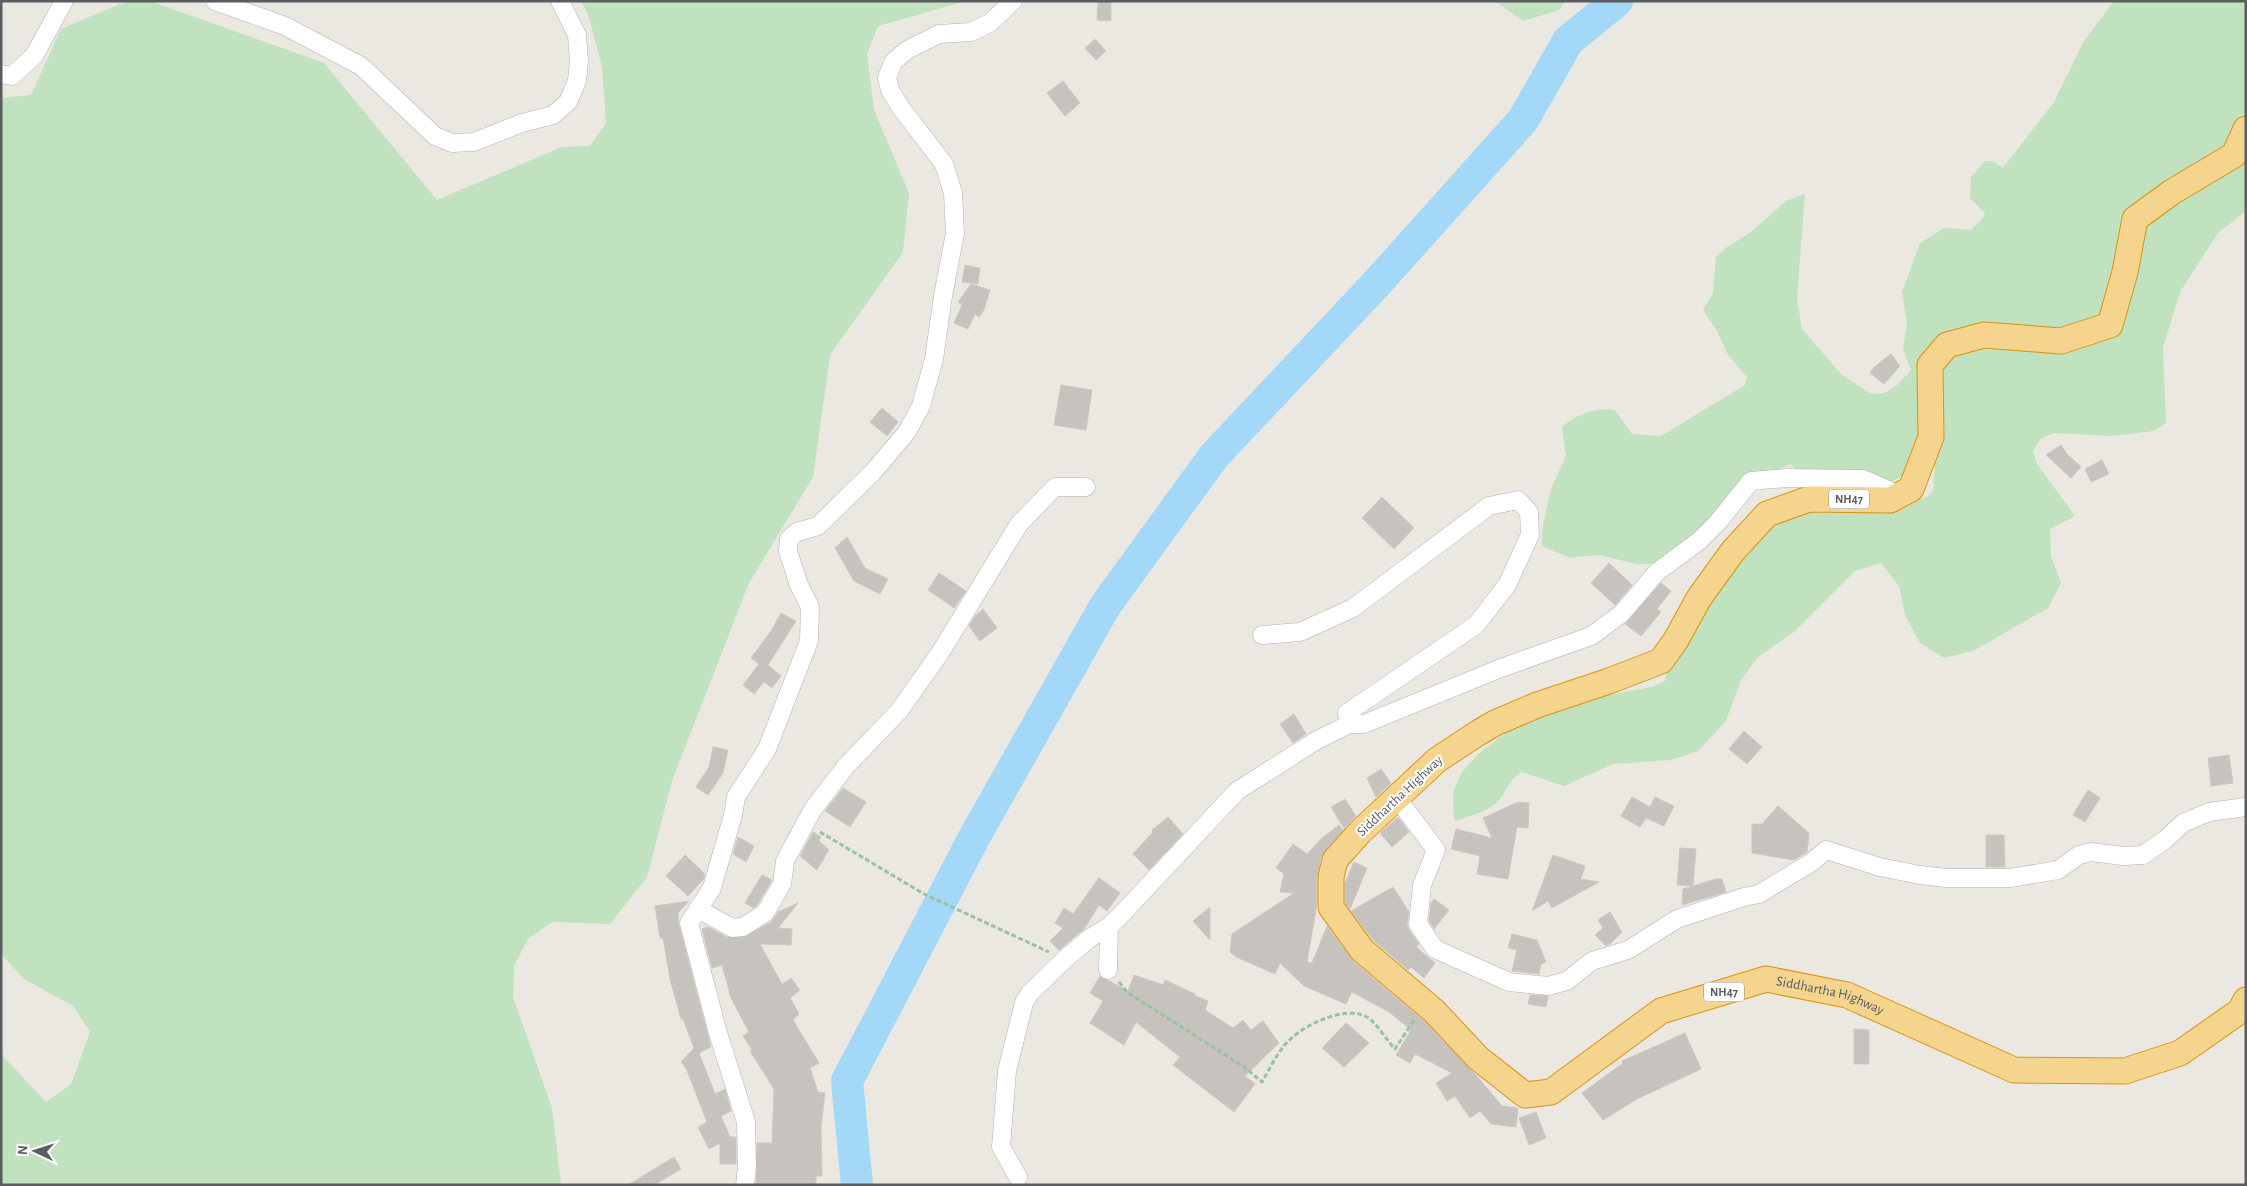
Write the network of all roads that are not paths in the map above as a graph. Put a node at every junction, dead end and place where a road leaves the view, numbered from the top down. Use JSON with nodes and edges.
{"nodes":[{"id":1,"x":64,"y":1,"type":"edge"},
{"id":2,"x":215,"y":1,"type":"edge"},
{"id":3,"x":560,"y":1,"type":"edge"},
{"id":4,"x":1012,"y":1,"type":"edge"},
{"id":5,"x":1,"y":74,"type":"edge"},
{"id":6,"x":2246,"y":129,"type":"edge"},
{"id":7,"x":1086,"y":488,"type":"dead end"},
{"id":8,"x":1899,"y":495,"type":"junction"},
{"id":9,"x":1262,"y":635,"type":"dead end"},
{"id":10,"x":1350,"y":724,"type":"junction"},
{"id":11,"x":1397,"y":798,"type":"junction"},
{"id":12,"x":2246,"y":807,"type":"edge"},
{"id":13,"x":698,"y":909,"type":"junction"},
{"id":14,"x":1108,"y":926,"type":"junction"},
{"id":15,"x":1108,"y":970,"type":"road end"},
{"id":16,"x":2246,"y":1000,"type":"edge"},
{"id":17,"x":1018,"y":1178,"type":"dead end"},
{"id":18,"x":745,"y":1185,"type":"edge"}],
"edges":[{"from":1,"to":5,"type":"street"},
{"from":2,"to":3,"type":"street"},
{"from":4,"to":13,"type":"street"},
{"from":6,"to":8,"type":"highway"},
{"from":7,"to":13,"type":"street"},
{"from":8,"to":10,"type":"street"},
{"from":8,"to":11,"type":"highway","name":"Siddhartha Highway","number":"NH47"},
{"from":9,"to":10,"type":"street"},
{"from":10,"to":14,"type":"street"},
{"from":11,"to":12,"type":"street"},
{"from":11,"to":16,"type":"highway","name":"Siddhartha Highway","number":"NH47"},
{"from":13,"to":18,"type":"street"},
{"from":14,"to":15,"type":"street"},
{"from":14,"to":17,"type":"street"}]}
